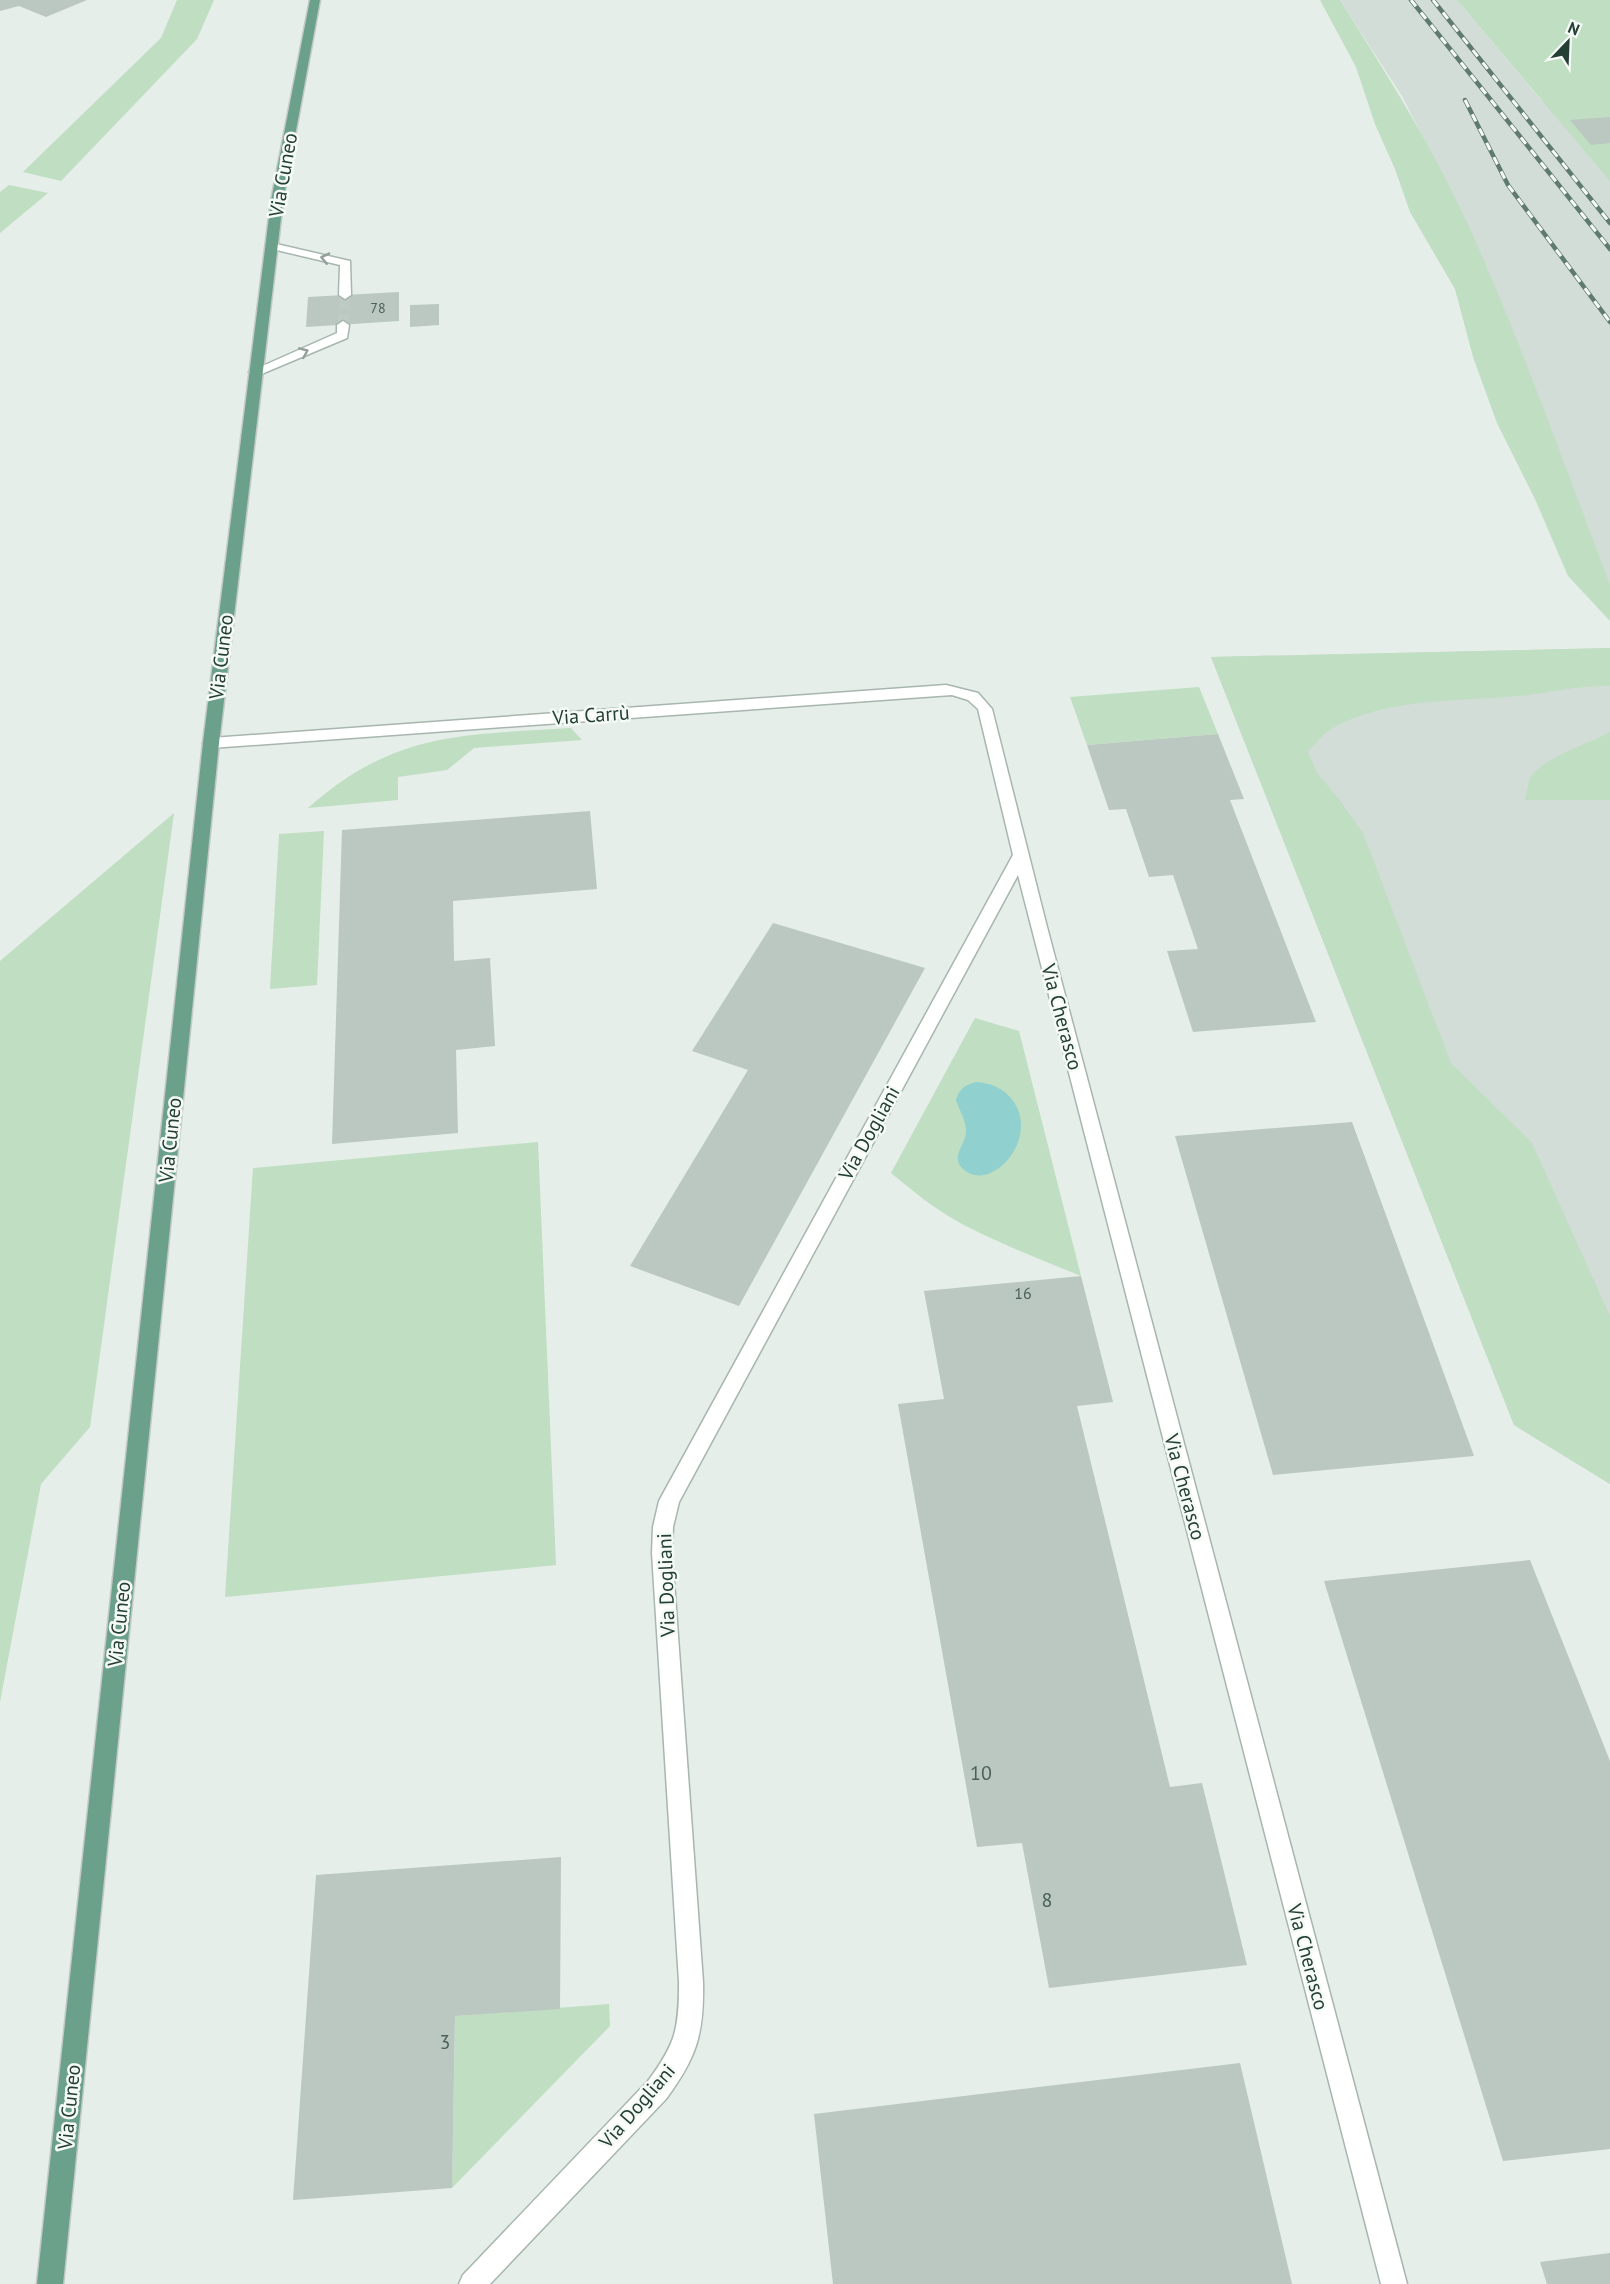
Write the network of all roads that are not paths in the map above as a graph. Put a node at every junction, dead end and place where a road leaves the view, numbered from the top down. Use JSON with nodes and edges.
{"nodes":[{"id":1,"x":315,"y":0,"type":"edge"},
{"id":2,"x":272,"y":246,"type":"junction"},
{"id":3,"x":345,"y":295,"type":"tunnel mouth"},
{"id":4,"x":343,"y":325,"type":"tunnel mouth"},
{"id":5,"x":255,"y":372,"type":"junction"},
{"id":6,"x":971,"y":695,"type":"joint"},
{"id":7,"x":211,"y":743,"type":"junction"},
{"id":8,"x":1020,"y":856,"type":"junction"},
{"id":9,"x":50,"y":2284,"type":"edge"},
{"id":10,"x":472,"y":2284,"type":"edge"},
{"id":11,"x":1394,"y":2284,"type":"edge"}],
"edges":[{"from":1,"to":2,"type":"main road","name":"Via Cuneo"},
{"from":3,"to":2,"type":"street","one_way":true},
{"from":2,"to":5,"type":"main road","name":"Via Cuneo"},
{"from":5,"to":4,"type":"street","one_way":true},
{"from":5,"to":7,"type":"main road","name":"Via Cuneo"},
{"from":6,"to":7,"type":"street","name":"Via Carrù"},
{"from":6,"to":8,"type":"street","name":"Via Cherasco"},
{"from":7,"to":9,"type":"main road","name":"Via Cuneo"},
{"from":8,"to":10,"type":"street","name":"Via Dogliani"},
{"from":8,"to":11,"type":"street","name":"Via Cherasco"}]}
